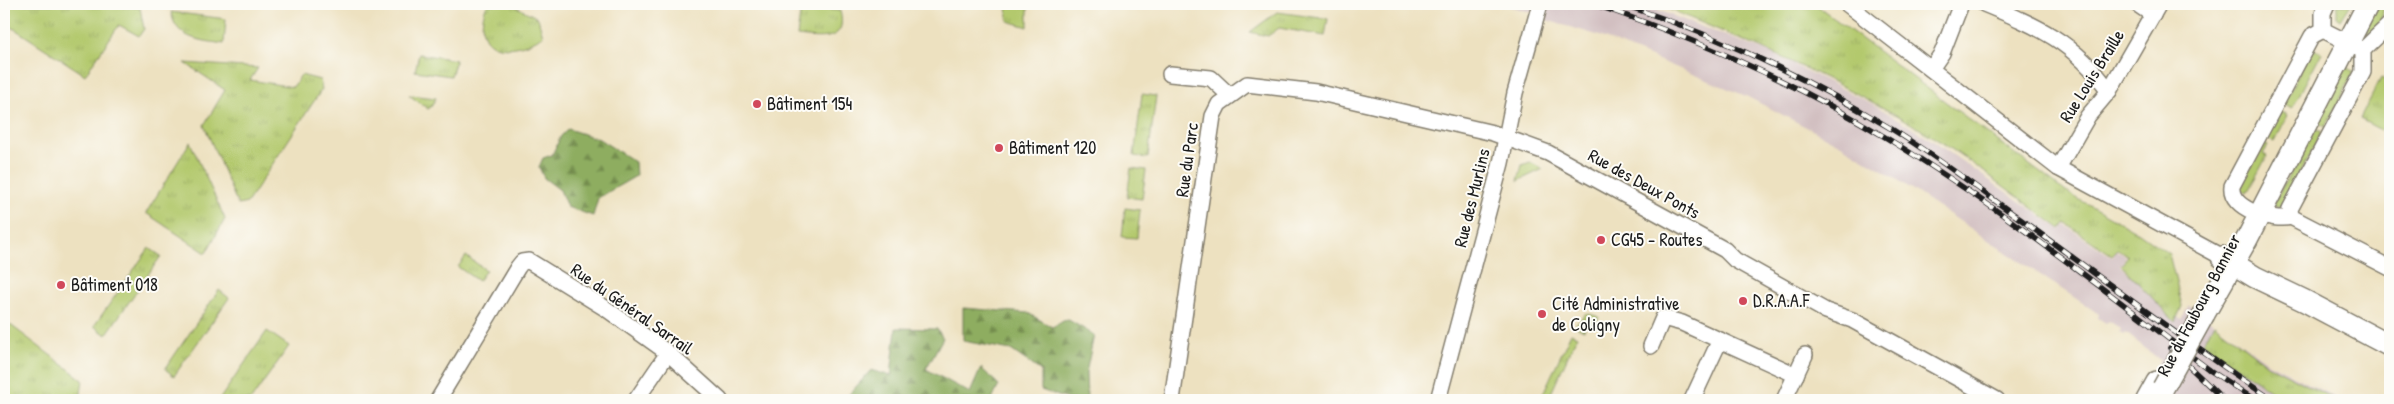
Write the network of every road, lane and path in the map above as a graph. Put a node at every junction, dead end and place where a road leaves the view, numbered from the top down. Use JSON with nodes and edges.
{"nodes":[{"id":1,"x":1847,"y":4,"type":"edge"},
{"id":2,"x":1962,"y":4,"type":"edge"},
{"id":3,"x":1984,"y":4,"type":"edge"},
{"id":4,"x":2137,"y":4,"type":"edge"},
{"id":5,"x":2327,"y":4,"type":"edge"},
{"id":6,"x":2359,"y":4,"type":"edge"},
{"id":7,"x":2368,"y":4,"type":"edge"},
{"id":8,"x":1539,"y":8,"type":"edge"},
{"id":9,"x":2156,"y":10,"type":"edge"},
{"id":10,"x":2390,"y":24,"type":"edge"},
{"id":11,"x":2343,"y":41,"type":"junction"},
{"id":12,"x":1931,"y":69,"type":"junction"},
{"id":13,"x":1170,"y":74,"type":"dead end"},
{"id":14,"x":2109,"y":91,"type":"junction"},
{"id":15,"x":1229,"y":95,"type":"junction"},
{"id":16,"x":1506,"y":137,"type":"junction"},
{"id":17,"x":2058,"y":168,"type":"junction"},
{"id":18,"x":2255,"y":212,"type":"junction"},
{"id":19,"x":2290,"y":217,"type":"junction"},
{"id":20,"x":2227,"y":260,"type":"junction"},
{"id":21,"x":2390,"y":268,"type":"edge"},
{"id":22,"x":1720,"y":340,"type":"junction"},
{"id":23,"x":1651,"y":346,"type":"dead end"},
{"id":24,"x":2390,"y":346,"type":"edge"},
{"id":25,"x":668,"y":353,"type":"junction"},
{"id":26,"x":1805,"y":355,"type":"dead end"},
{"id":27,"x":1796,"y":375,"type":"junction"},
{"id":28,"x":2157,"y":395,"type":"edge"},
{"id":29,"x":438,"y":400,"type":"edge"},
{"id":30,"x":636,"y":400,"type":"edge"},
{"id":31,"x":720,"y":400,"type":"edge"},
{"id":32,"x":1172,"y":400,"type":"edge"},
{"id":33,"x":1438,"y":400,"type":"edge"},
{"id":34,"x":1692,"y":400,"type":"edge"},
{"id":35,"x":1784,"y":400,"type":"edge"},
{"id":36,"x":1997,"y":400,"type":"edge"}],
"edges":[{"from":1,"to":12,"type":"street"},
{"from":2,"to":12,"type":"street"},
{"from":3,"to":14,"type":"street"},
{"from":4,"to":9,"type":"street"},
{"from":5,"to":11,"type":"street","name":"Rue du Faubourg Bannier"},
{"from":6,"to":11,"type":"main road","name":"Rue du Faubourg Bannier"},
{"from":7,"to":11,"type":"main road","name":"Rue du Faubourg Bannier"},
{"from":8,"to":16,"type":"street","name":"Rue des Murlins"},
{"from":9,"to":14,"type":"street","name":"Rue Louis Braille"},
{"from":10,"to":11,"type":"street","name":"Rue du Faubourg Bannier"},
{"from":11,"to":18,"type":"main road","name":"Rue du Faubourg Bannier"},
{"from":11,"to":18,"type":"street","name":"Rue du Faubourg Bannier"},
{"from":11,"to":19,"type":"street","name":"Rue du Faubourg Bannier"},
{"from":12,"to":17,"type":"street"},
{"from":13,"to":15,"type":"street"},
{"from":14,"to":17,"type":"street","name":"Rue Louis Braille"},
{"from":15,"to":16,"type":"street","name":"Rue du Parc"},
{"from":15,"to":32,"type":"street","name":"Rue du Parc"},
{"from":16,"to":33,"type":"street","name":"Rue des Murlins"},
{"from":16,"to":36,"type":"street","name":"Rue des Deux Ponts"},
{"from":17,"to":20,"type":"street"},
{"from":18,"to":19,"type":"street","name":"Rue du Faubourg Bannier"},
{"from":18,"to":20,"type":"main road","name":"Rue du Faubourg Bannier"},
{"from":19,"to":21,"type":"street"},
{"from":20,"to":24,"type":"main road"},
{"from":20,"to":28,"type":"main road","name":"Rue du Faubourg Bannier"},
{"from":22,"to":23,"type":"street"},
{"from":22,"to":27,"type":"street"},
{"from":22,"to":34,"type":"street"},
{"from":25,"to":29,"type":"street","name":"Rue du Général Sarrail"},
{"from":25,"to":30,"type":"street"},
{"from":25,"to":31,"type":"street","name":"Rue du Général Sarrail"},
{"from":26,"to":27,"type":"street"},
{"from":27,"to":35,"type":"street"}]}
